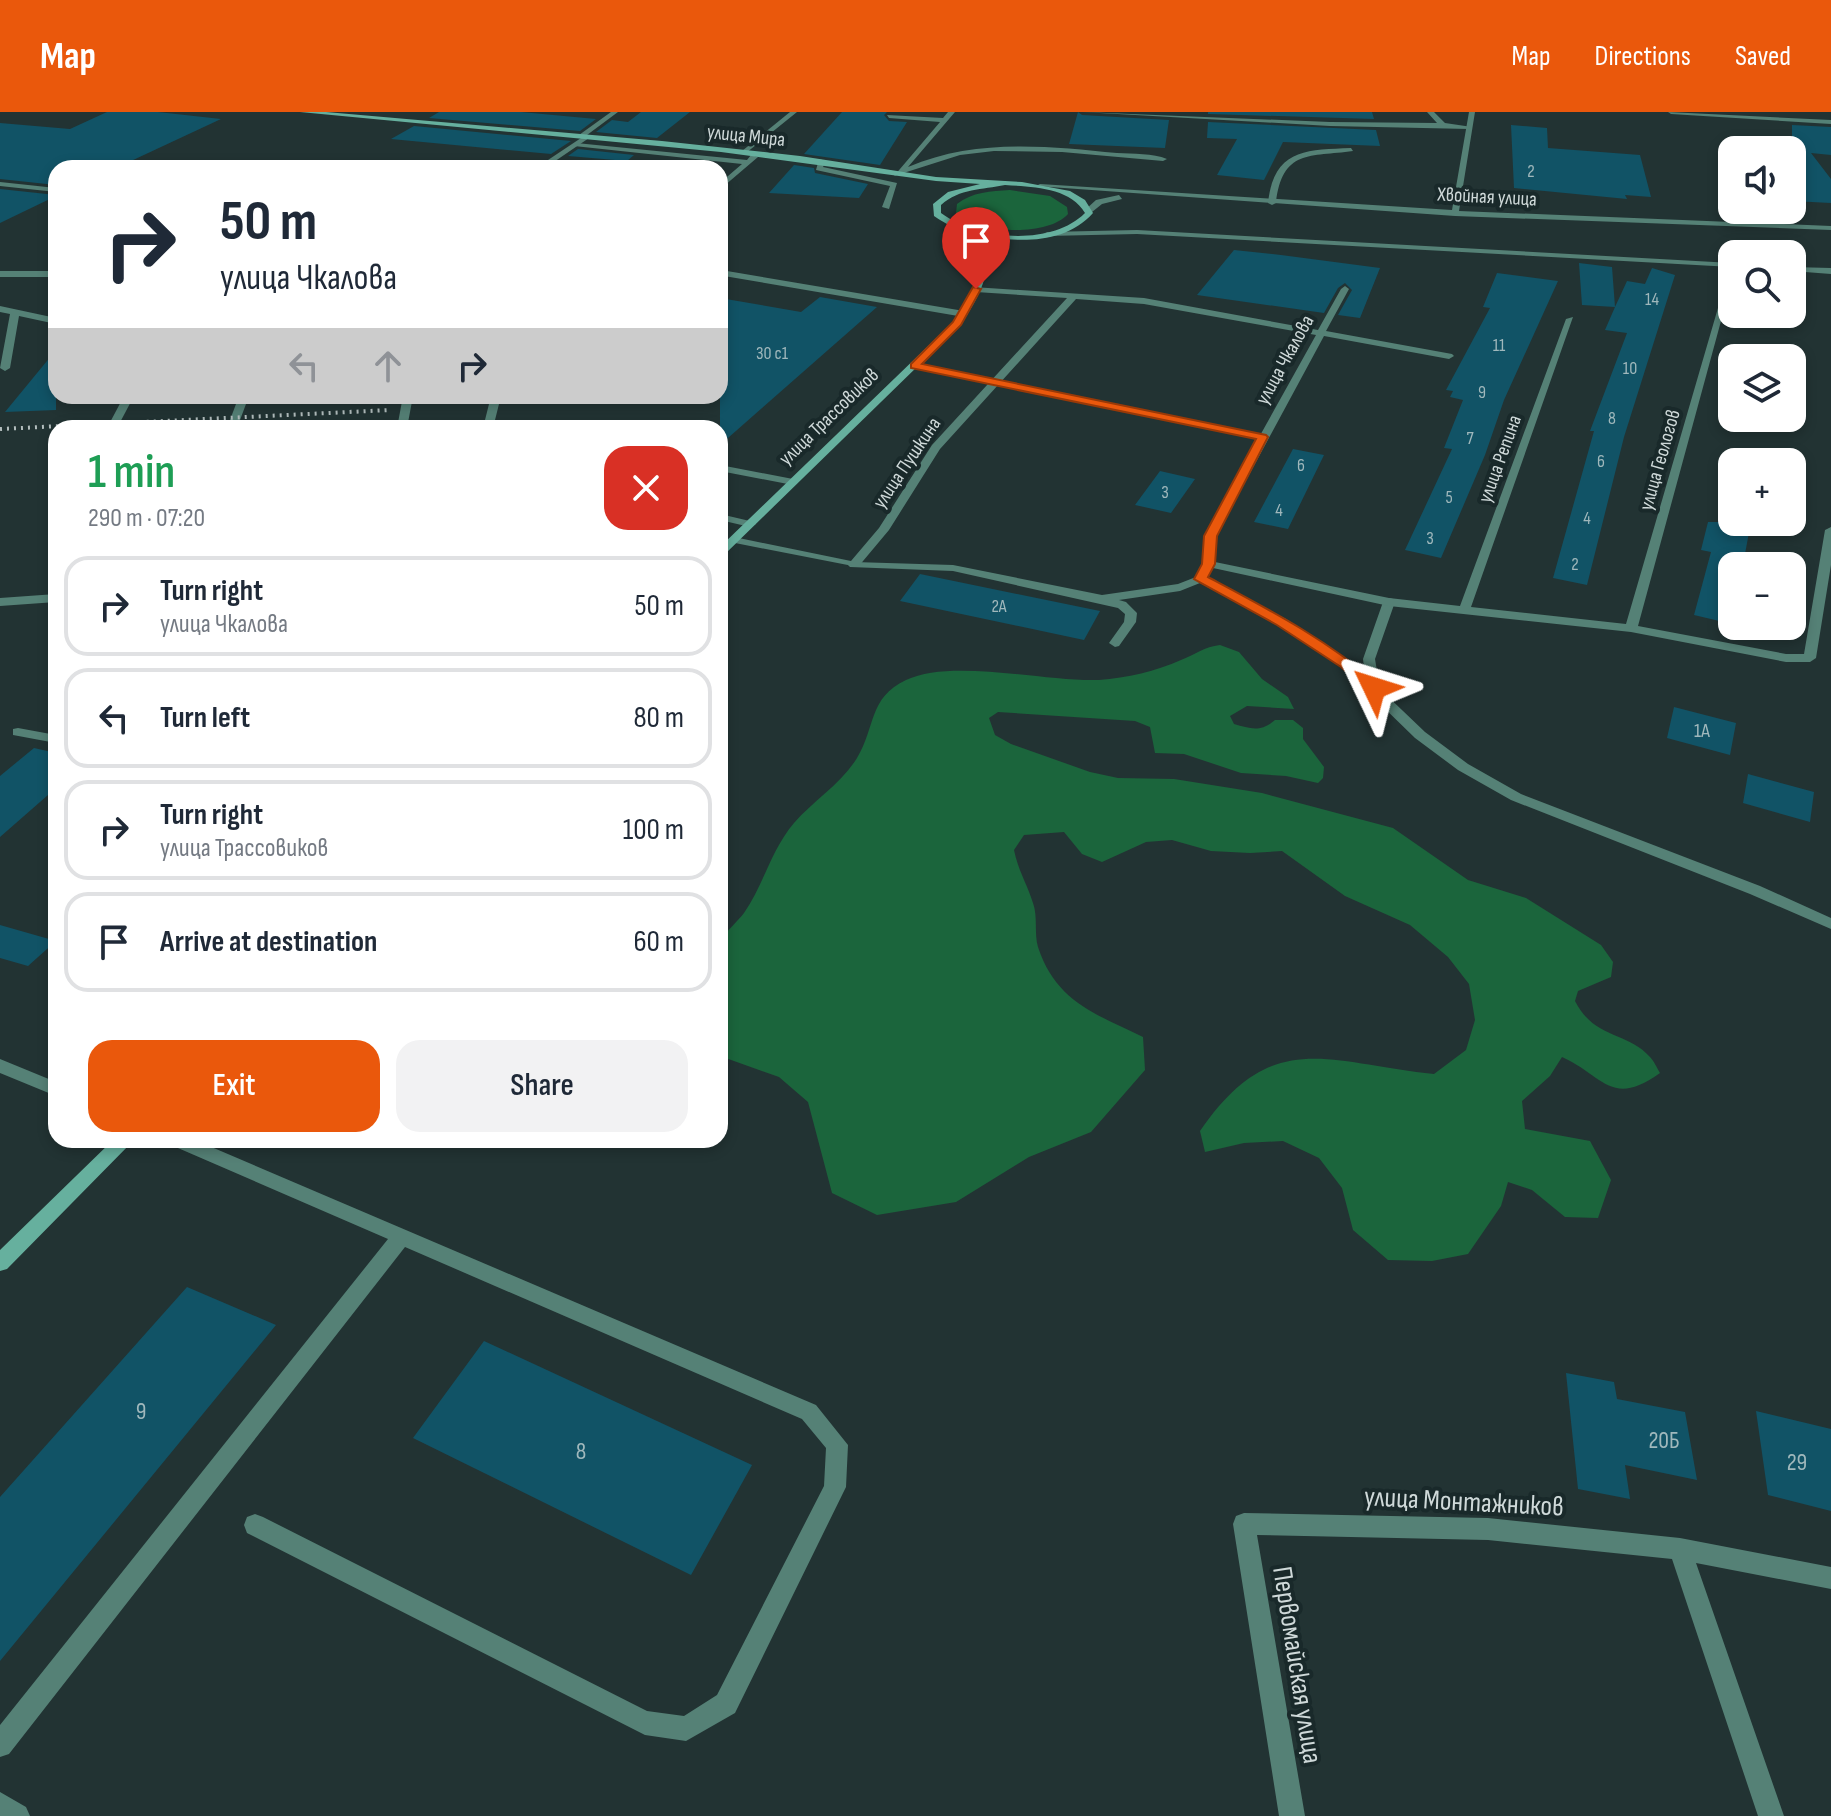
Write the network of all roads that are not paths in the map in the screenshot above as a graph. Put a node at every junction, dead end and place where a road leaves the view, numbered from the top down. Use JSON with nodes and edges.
{"nodes":[{"id":1,"x":303,"y":112,"type":"edge"},
{"id":2,"x":615,"y":112,"type":"edge"},
{"id":3,"x":794,"y":112,"type":"edge"},
{"id":4,"x":952,"y":112,"type":"edge"},
{"id":5,"x":1085,"y":112,"type":"edge"},
{"id":6,"x":1430,"y":112,"type":"edge"},
{"id":7,"x":1472,"y":112,"type":"edge"},
{"id":8,"x":1671,"y":112,"type":"edge"},
{"id":9,"x":889,"y":116,"type":"dead end"},
{"id":10,"x":944,"y":120,"type":"junction"},
{"id":11,"x":1830,"y":123,"type":"edge"},
{"id":12,"x":1443,"y":125,"type":"junction"},
{"id":13,"x":1469,"y":127,"type":"junction"},
{"id":14,"x":584,"y":137,"type":"junction"},
{"id":15,"x":576,"y":145,"type":"junction"},
{"id":16,"x":1351,"y":150,"type":"dead end"},
{"id":17,"x":744,"y":152,"type":"junction"},
{"id":18,"x":758,"y":153,"type":"junction"},
{"id":19,"x":1163,"y":159,"type":"dead end"},
{"id":20,"x":553,"y":160,"type":"edge"},
{"id":21,"x":728,"y":160,"type":"edge"},
{"id":22,"x":728,"y":160,"type":"edge"},
{"id":23,"x":822,"y":161,"type":"junction"},
{"id":24,"x":748,"y":162,"type":"junction"},
{"id":25,"x":897,"y":174,"type":"junction"},
{"id":26,"x":728,"y":180,"type":"edge"},
{"id":27,"x":0,"y":184,"type":"edge"},
{"id":28,"x":1002,"y":184,"type":"junction"},
{"id":29,"x":1040,"y":186,"type":"junction"},
{"id":30,"x":925,"y":188,"type":"dead end"},
{"id":31,"x":48,"y":189,"type":"edge"},
{"id":32,"x":1141,"y":195,"type":"junction"},
{"id":33,"x":933,"y":196,"type":"dead end"},
{"id":34,"x":1272,"y":203,"type":"junction"},
{"id":35,"x":886,"y":207,"type":"dead end"},
{"id":36,"x":936,"y":210,"type":"junction"},
{"id":37,"x":1455,"y":214,"type":"junction"},
{"id":38,"x":1094,"y":217,"type":"junction"},
{"id":39,"x":954,"y":226,"type":"junction"},
{"id":40,"x":1831,"y":228,"type":"edge"},
{"id":41,"x":1137,"y":232,"type":"junction"},
{"id":42,"x":1042,"y":235,"type":"junction"},
{"id":43,"x":1004,"y":247,"type":"dead end"},
{"id":44,"x":1718,"y":264,"type":"edge"},
{"id":45,"x":1806,"y":270,"type":"edge"},
{"id":46,"x":1831,"y":271,"type":"edge"},
{"id":47,"x":0,"y":274,"type":"edge"},
{"id":48,"x":48,"y":274,"type":"edge"},
{"id":49,"x":728,"y":274,"type":"edge"},
{"id":50,"x":976,"y":289,"type":"junction"},
{"id":51,"x":1345,"y":289,"type":"dead end"},
{"id":52,"x":1075,"y":295,"type":"junction"},
{"id":53,"x":0,"y":309,"type":"edge"},
{"id":54,"x":15,"y":312,"type":"junction"},
{"id":55,"x":964,"y":314,"type":"junction"},
{"id":56,"x":48,"y":319,"type":"edge"},
{"id":57,"x":1570,"y":319,"type":"dead end"},
{"id":58,"x":1718,"y":322,"type":"edge"},
{"id":59,"x":1321,"y":334,"type":"junction"},
{"id":60,"x":1449,"y":356,"type":"dead end"},
{"id":61,"x":914,"y":366,"type":"junction"},
{"id":62,"x":5,"y":368,"type":"dead end"},
{"id":63,"x":993,"y":381,"type":"junction"},
{"id":64,"x":1262,"y":437,"type":"junction"},
{"id":65,"x":728,"y":470,"type":"edge"},
{"id":66,"x":793,"y":482,"type":"junction"},
{"id":67,"x":728,"y":519,"type":"edge"},
{"id":68,"x":750,"y":524,"type":"junction"},
{"id":69,"x":1831,"y":530,"type":"edge"},
{"id":70,"x":734,"y":540,"type":"junction"},
{"id":71,"x":728,"y":546,"type":"edge"},
{"id":72,"x":1209,"y":564,"type":"junction"},
{"id":73,"x":854,"y":565,"type":"junction"},
{"id":74,"x":1201,"y":579,"type":"junction"},
{"id":75,"x":48,"y":599,"type":"edge"},
{"id":76,"x":1102,"y":599,"type":"junction"},
{"id":77,"x":0,"y":602,"type":"edge"},
{"id":78,"x":1389,"y":602,"type":"junction"},
{"id":79,"x":1464,"y":611,"type":"junction"},
{"id":80,"x":1631,"y":628,"type":"junction"},
{"id":81,"x":1115,"y":643,"type":"dead end"},
{"id":82,"x":1374,"y":688,"type":"junction"},
{"id":83,"x":18,"y":732,"type":"dead end"},
{"id":84,"x":48,"y":738,"type":"edge"},
{"id":85,"x":1831,"y":924,"type":"edge"},
{"id":86,"x":0,"y":1066,"type":"edge"},
{"id":87,"x":48,"y":1086,"type":"edge"},
{"id":88,"x":117,"y":1148,"type":"edge"},
{"id":89,"x":195,"y":1148,"type":"edge"},
{"id":90,"x":401,"y":1237,"type":"junction"},
{"id":91,"x":0,"y":1263,"type":"edge"},
{"id":92,"x":1244,"y":1524,"type":"joint"},
{"id":93,"x":255,"y":1525,"type":"dead end"},
{"id":94,"x":1680,"y":1549,"type":"junction"},
{"id":95,"x":1831,"y":1578,"type":"edge"},
{"id":96,"x":0,"y":1745,"type":"edge"},
{"id":97,"x":0,"y":1805,"type":"edge"},
{"id":98,"x":17,"y":1816,"type":"edge"},
{"id":99,"x":1292,"y":1816,"type":"edge"},
{"id":100,"x":1771,"y":1816,"type":"edge"}],
"edges":[{"from":1,"to":14,"type":"main road","name":"улица Мира"},
{"from":2,"to":14,"type":"street"},
{"from":3,"to":17,"type":"street"},
{"from":4,"to":10,"type":"street"},
{"from":5,"to":12,"type":"street"},
{"from":6,"to":12,"type":"street"},
{"from":7,"to":13,"type":"street"},
{"from":8,"to":11,"type":"street"},
{"from":9,"to":10,"type":"street"},
{"from":10,"to":25,"type":"street"},
{"from":12,"to":13,"type":"street"},
{"from":13,"to":37,"type":"street"},
{"from":14,"to":15,"type":"street"},
{"from":14,"to":17,"type":"main road","name":"улица Мира"},
{"from":15,"to":20,"type":"street"},
{"from":15,"to":22,"type":"street"},
{"from":16,"to":34,"type":"street"},
{"from":17,"to":18,"type":"main road","name":"улица Мира"},
{"from":18,"to":23,"type":"main road","name":"улица Мира"},
{"from":18,"to":24,"type":"street"},
{"from":19,"to":25,"type":"street"},
{"from":21,"to":24,"type":"street"},
{"from":23,"to":25,"type":"main road","name":"улица Мира"},
{"from":23,"to":35,"type":"street"},
{"from":24,"to":26,"type":"street"},
{"from":25,"to":28,"type":"main road"},
{"from":25,"to":30,"type":"main road"},
{"from":27,"to":31,"type":"street"},
{"from":28,"to":29,"type":"main road"},
{"from":28,"to":36,"type":"main road"},
{"from":29,"to":32,"type":"street"},
{"from":29,"to":38,"type":"main road"},
{"from":32,"to":34,"type":"street","name":"Хвойная улица"},
{"from":32,"to":38,"type":"street"},
{"from":33,"to":36,"type":"main road"},
{"from":34,"to":37,"type":"street","name":"Хвойная улица"},
{"from":36,"to":39,"type":"main road"},
{"from":37,"to":40,"type":"street","name":"Хвойная улица"},
{"from":38,"to":41,"type":"street"},
{"from":38,"to":42,"type":"main road"},
{"from":39,"to":42,"type":"main road"},
{"from":39,"to":50,"type":"main road","name":"улица Трассовиков"},
{"from":41,"to":42,"type":"street"},
{"from":41,"to":44,"type":"street"},
{"from":42,"to":43,"type":"main road"},
{"from":45,"to":46,"type":"street"},
{"from":47,"to":48,"type":"street"},
{"from":49,"to":55,"type":"street"},
{"from":50,"to":52,"type":"street"},
{"from":50,"to":55,"type":"main road","name":"улица Трассовиков"},
{"from":51,"to":59,"type":"street","name":"улица Чкалова"},
{"from":52,"to":59,"type":"street"},
{"from":52,"to":63,"type":"street","name":"улица Пушкина"},
{"from":53,"to":54,"type":"street"},
{"from":54,"to":56,"type":"street"},
{"from":54,"to":62,"type":"street"},
{"from":55,"to":61,"type":"main road","name":"улица Трассовиков"},
{"from":57,"to":79,"type":"street","name":"улица Репина"},
{"from":58,"to":80,"type":"street","name":"улица Геологов"},
{"from":59,"to":60,"type":"street"},
{"from":59,"to":64,"type":"street","name":"улица Чкалова"},
{"from":61,"to":63,"type":"street"},
{"from":61,"to":66,"type":"main road","name":"улица Трассовиков"},
{"from":63,"to":64,"type":"street"},
{"from":63,"to":73,"type":"street","name":"улица Пушкина"},
{"from":64,"to":72,"type":"street","name":"улица Чкалова"},
{"from":65,"to":66,"type":"street"},
{"from":66,"to":68,"type":"main road","name":"улица Трассовиков"},
{"from":67,"to":68,"type":"street"},
{"from":68,"to":70,"type":"main road","name":"улица Трассовиков"},
{"from":69,"to":80,"type":"street"},
{"from":70,"to":71,"type":"main road","name":"улица Трассовиков"},
{"from":70,"to":73,"type":"street"},
{"from":72,"to":74,"type":"street","name":"улица Чкалова"},
{"from":72,"to":78,"type":"street"},
{"from":73,"to":76,"type":"street"},
{"from":74,"to":76,"type":"street"},
{"from":74,"to":82,"type":"street"},
{"from":75,"to":77,"type":"street"},
{"from":76,"to":81,"type":"street"},
{"from":78,"to":79,"type":"street"},
{"from":78,"to":82,"type":"street"},
{"from":79,"to":80,"type":"street"},
{"from":82,"to":85,"type":"street"},
{"from":83,"to":84,"type":"street"},
{"from":86,"to":87,"type":"street"},
{"from":88,"to":91,"type":"main road"},
{"from":89,"to":90,"type":"street"},
{"from":90,"to":93,"type":"street"},
{"from":90,"to":96,"type":"street"},
{"from":92,"to":94,"type":"street","name":"улица Монтажников"},
{"from":92,"to":99,"type":"street","name":"Первомайская улица"},
{"from":94,"to":95,"type":"street","name":"улица Монтажников"},
{"from":94,"to":100,"type":"street"},
{"from":97,"to":98,"type":"street"}]}
